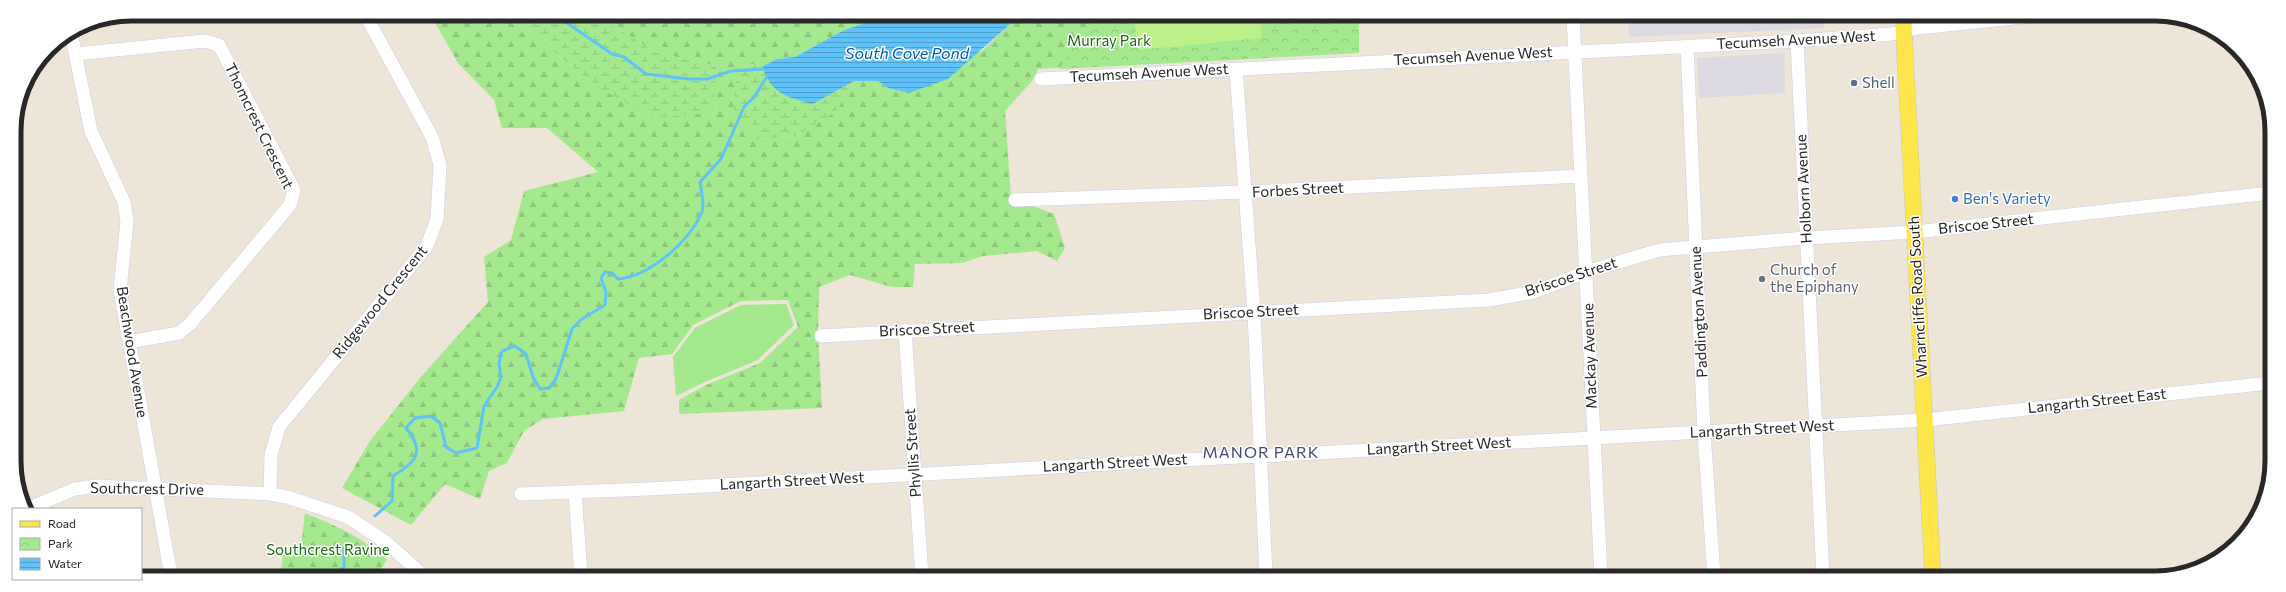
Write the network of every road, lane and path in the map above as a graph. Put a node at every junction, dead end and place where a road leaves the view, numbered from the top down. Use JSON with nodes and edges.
{"nodes":[{"id":1,"x":369,"y":21,"type":"edge"},
{"id":2,"x":1573,"y":21,"type":"edge"},
{"id":3,"x":1952,"y":21,"type":"edge"},
{"id":4,"x":1904,"y":24,"type":"edge"},
{"id":5,"x":72,"y":38,"type":"edge"},
{"id":6,"x":1797,"y":40,"type":"junction"},
{"id":7,"x":1687,"y":46,"type":"junction"},
{"id":8,"x":1575,"y":51,"type":"junction"},
{"id":9,"x":76,"y":54,"type":"junction"},
{"id":10,"x":1236,"y":69,"type":"junction"},
{"id":11,"x":1041,"y":78,"type":"dead end"},
{"id":12,"x":1581,"y":176,"type":"junction"},
{"id":13,"x":1245,"y":192,"type":"junction"},
{"id":14,"x":2265,"y":194,"type":"edge"},
{"id":15,"x":1015,"y":200,"type":"dead end"},
{"id":16,"x":1915,"y":232,"type":"junction"},
{"id":17,"x":1806,"y":238,"type":"junction"},
{"id":18,"x":1696,"y":246,"type":"junction"},
{"id":19,"x":1586,"y":272,"type":"junction"},
{"id":20,"x":1254,"y":312,"type":"junction"},
{"id":21,"x":905,"y":330,"type":"junction"},
{"id":22,"x":821,"y":336,"type":"dead end"},
{"id":23,"x":129,"y":342,"type":"junction"},
{"id":24,"x":2265,"y":384,"type":"edge"},
{"id":25,"x":1925,"y":420,"type":"junction"},
{"id":26,"x":1815,"y":426,"type":"junction"},
{"id":27,"x":1704,"y":432,"type":"junction"},
{"id":28,"x":1593,"y":438,"type":"junction"},
{"id":29,"x":1260,"y":455,"type":"junction"},
{"id":30,"x":914,"y":475,"type":"junction"},
{"id":31,"x":155,"y":487,"type":"junction"},
{"id":32,"x":575,"y":492,"type":"junction"},
{"id":33,"x":270,"y":494,"type":"junction"},
{"id":34,"x":521,"y":494,"type":"dead end"},
{"id":35,"x":31,"y":507,"type":"edge"},
{"id":36,"x":170,"y":571,"type":"edge"},
{"id":37,"x":418,"y":571,"type":"edge"},
{"id":38,"x":581,"y":571,"type":"edge"},
{"id":39,"x":922,"y":571,"type":"edge"},
{"id":40,"x":1266,"y":571,"type":"edge"},
{"id":41,"x":1601,"y":571,"type":"edge"},
{"id":42,"x":1714,"y":571,"type":"edge"},
{"id":43,"x":1823,"y":571,"type":"edge"},
{"id":44,"x":1933,"y":571,"type":"edge"}],
"edges":[{"from":1,"to":33,"type":"street","name":"Ridgewood Crescent"},
{"from":2,"to":8,"type":"street","name":"Mackay Avenue"},
{"from":3,"to":4,"type":"street","name":"Tecumseh Avenue West"},
{"from":4,"to":6,"type":"street","name":"Tecumseh Avenue West"},
{"from":4,"to":16,"type":"main road","name":"Wharncliffe Road South"},
{"from":5,"to":9,"type":"street","name":"Beachwood Avenue"},
{"from":6,"to":7,"type":"street","name":"Tecumseh Avenue West"},
{"from":6,"to":17,"type":"street","name":"Holborn Avenue"},
{"from":7,"to":8,"type":"street","name":"Tecumseh Avenue West"},
{"from":7,"to":18,"type":"street","name":"Paddington Avenue"},
{"from":8,"to":10,"type":"street","name":"Tecumseh Avenue West"},
{"from":8,"to":12,"type":"street","name":"Mackay Avenue"},
{"from":9,"to":23,"type":"street","name":"Beachwood Avenue"},
{"from":9,"to":23,"type":"street","name":"Thomcrest Crescent"},
{"from":10,"to":11,"type":"street","name":"Tecumseh Avenue West"},
{"from":10,"to":13,"type":"street"},
{"from":12,"to":13,"type":"street","name":"Forbes Street"},
{"from":12,"to":19,"type":"street","name":"Mackay Avenue"},
{"from":13,"to":15,"type":"street","name":"Forbes Street"},
{"from":13,"to":20,"type":"street"},
{"from":14,"to":16,"type":"street","name":"Briscoe Street"},
{"from":16,"to":17,"type":"street","name":"Briscoe Street"},
{"from":16,"to":25,"type":"main road","name":"Wharncliffe Road South"},
{"from":17,"to":18,"type":"street","name":"Briscoe Street"},
{"from":17,"to":26,"type":"street","name":"Holborn Avenue"},
{"from":18,"to":19,"type":"street","name":"Briscoe Street"},
{"from":18,"to":27,"type":"street","name":"Paddington Avenue"},
{"from":19,"to":20,"type":"street","name":"Briscoe Street"},
{"from":19,"to":28,"type":"street","name":"Mackay Avenue"},
{"from":20,"to":21,"type":"street","name":"Briscoe Street"},
{"from":20,"to":29,"type":"street"},
{"from":21,"to":22,"type":"street","name":"Briscoe Street"},
{"from":21,"to":30,"type":"street","name":"Phyllis Street"},
{"from":23,"to":31,"type":"street","name":"Beachwood Avenue"},
{"from":24,"to":25,"type":"street","name":"Langarth Street East"},
{"from":25,"to":26,"type":"street","name":"Langarth Street West"},
{"from":25,"to":44,"type":"main road","name":"Wharncliffe Road South"},
{"from":26,"to":27,"type":"street","name":"Langarth Street West"},
{"from":26,"to":43,"type":"street","name":"Holborn Avenue"},
{"from":27,"to":28,"type":"street","name":"Langarth Street West"},
{"from":27,"to":42,"type":"street","name":"Paddington Avenue"},
{"from":28,"to":29,"type":"street","name":"Langarth Street West"},
{"from":28,"to":41,"type":"street","name":"Mackay Avenue"},
{"from":29,"to":30,"type":"street","name":"Langarth Street West"},
{"from":29,"to":40,"type":"street"},
{"from":30,"to":32,"type":"street","name":"Langarth Street West"},
{"from":30,"to":39,"type":"street","name":"Phyllis Street"},
{"from":31,"to":33,"type":"street","name":"Southcrest Drive"},
{"from":31,"to":35,"type":"street","name":"Southcrest Drive"},
{"from":31,"to":36,"type":"street","name":"Beachwood Avenue"},
{"from":32,"to":34,"type":"street","name":"Langarth Street West"},
{"from":32,"to":38,"type":"street"},
{"from":33,"to":37,"type":"street","name":"Southcrest Drive"}]}
